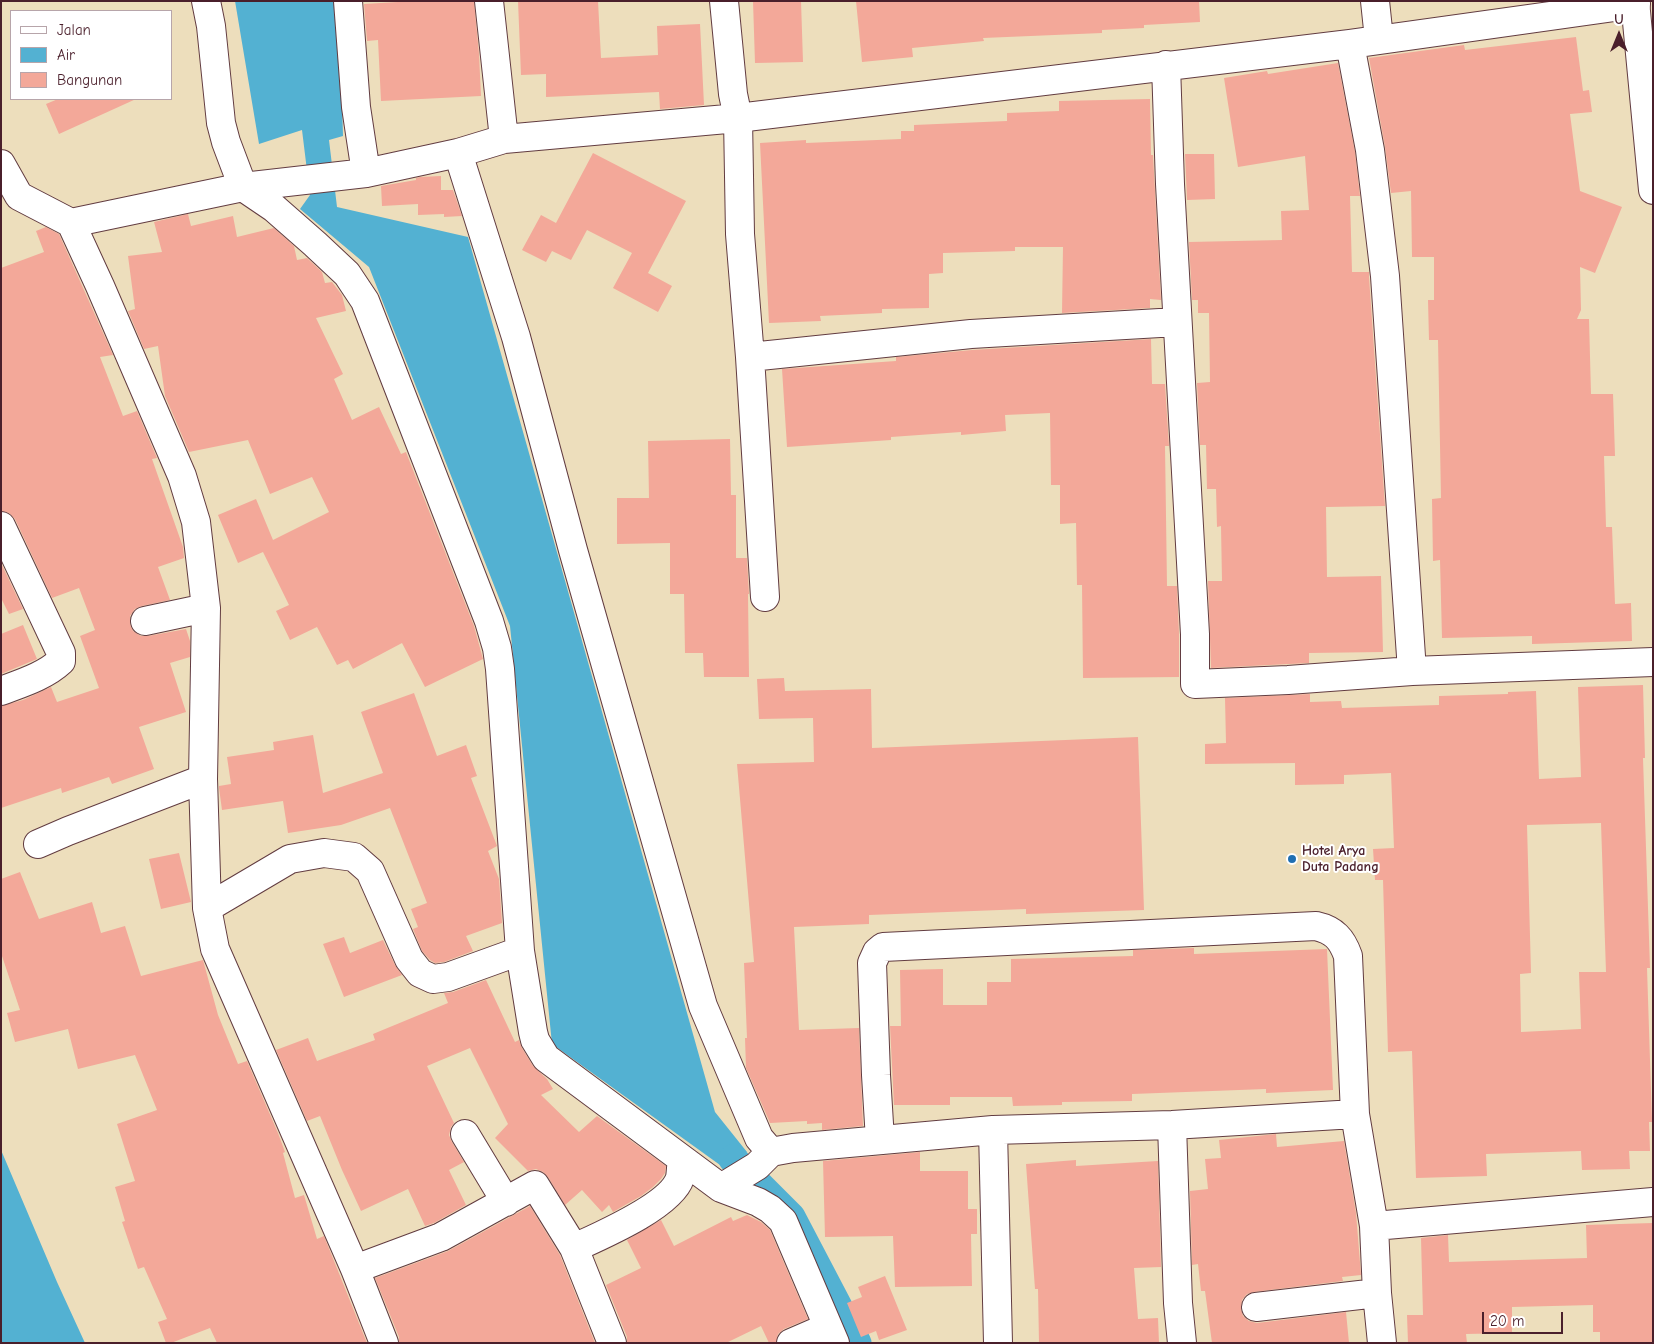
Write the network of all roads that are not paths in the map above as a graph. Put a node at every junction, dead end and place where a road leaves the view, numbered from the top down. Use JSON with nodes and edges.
{"nodes":[{"id":1,"x":206,"y":1,"type":"edge"},
{"id":2,"x":348,"y":1,"type":"edge"},
{"id":3,"x":489,"y":1,"type":"edge"},
{"id":4,"x":724,"y":1,"type":"edge"},
{"id":5,"x":1374,"y":1,"type":"edge"},
{"id":6,"x":1637,"y":2,"type":"edge"},
{"id":7,"x":1379,"y":39,"type":"junction"},
{"id":8,"x":1350,"y":44,"type":"junction"},
{"id":9,"x":1166,"y":65,"type":"junction"},
{"id":10,"x":738,"y":118,"type":"junction"},
{"id":11,"x":504,"y":139,"type":"junction"},
{"id":12,"x":458,"y":153,"type":"junction"},
{"id":13,"x":1,"y":164,"type":"edge"},
{"id":14,"x":358,"y":173,"type":"junction"},
{"id":15,"x":242,"y":187,"type":"junction"},
{"id":16,"x":1653,"y":190,"type":"edge"},
{"id":17,"x":10,"y":199,"type":"edge"},
{"id":18,"x":71,"y":223,"type":"junction"},
{"id":19,"x":1177,"y":322,"type":"junction"},
{"id":20,"x":750,"y":357,"type":"junction"},
{"id":21,"x":1,"y":526,"type":"edge"},
{"id":22,"x":765,"y":597,"type":"dead end"},
{"id":23,"x":206,"y":608,"type":"junction"},
{"id":24,"x":145,"y":621,"type":"dead end"},
{"id":25,"x":1653,"y":662,"type":"edge"},
{"id":26,"x":1412,"y":670,"type":"junction"},
{"id":27,"x":1,"y":691,"type":"edge"},
{"id":28,"x":203,"y":779,"type":"junction"},
{"id":29,"x":38,"y":844,"type":"dead end"},
{"id":30,"x":207,"y":908,"type":"junction"},
{"id":31,"x":520,"y":951,"type":"junction"},
{"id":32,"x":1355,"y":1114,"type":"junction"},
{"id":33,"x":1172,"y":1126,"type":"junction"},
{"id":34,"x":993,"y":1130,"type":"junction"},
{"id":35,"x":465,"y":1134,"type":"dead end"},
{"id":36,"x":880,"y":1140,"type":"junction"},
{"id":37,"x":682,"y":1159,"type":"junction"},
{"id":38,"x":764,"y":1159,"type":"junction"},
{"id":39,"x":724,"y":1186,"type":"junction"},
{"id":40,"x":506,"y":1202,"type":"junction"},
{"id":41,"x":1653,"y":1202,"type":"edge"},
{"id":42,"x":1374,"y":1226,"type":"junction"},
{"id":43,"x":574,"y":1248,"type":"junction"},
{"id":44,"x":355,"y":1269,"type":"junction"},
{"id":45,"x":1377,"y":1293,"type":"junction"},
{"id":46,"x":1256,"y":1307,"type":"dead end"},
{"id":47,"x":832,"y":1335,"type":"edge"},
{"id":48,"x":384,"y":1343,"type":"edge"},
{"id":49,"x":612,"y":1343,"type":"edge"},
{"id":50,"x":791,"y":1343,"type":"edge"},
{"id":51,"x":998,"y":1343,"type":"edge"},
{"id":52,"x":1182,"y":1343,"type":"edge"},
{"id":53,"x":1382,"y":1343,"type":"edge"}],
"edges":[{"from":1,"to":15,"type":"street"},
{"from":2,"to":14,"type":"street"},
{"from":3,"to":11,"type":"street"},
{"from":4,"to":10,"type":"street"},
{"from":5,"to":7,"type":"street"},
{"from":6,"to":7,"type":"street"},
{"from":6,"to":16,"type":"street"},
{"from":7,"to":8,"type":"street"},
{"from":8,"to":9,"type":"street"},
{"from":8,"to":26,"type":"street"},
{"from":9,"to":10,"type":"street"},
{"from":9,"to":19,"type":"street"},
{"from":10,"to":11,"type":"street"},
{"from":10,"to":20,"type":"street"},
{"from":11,"to":12,"type":"street"},
{"from":12,"to":14,"type":"street"},
{"from":12,"to":38,"type":"street"},
{"from":13,"to":17,"type":"street"},
{"from":14,"to":15,"type":"street"},
{"from":15,"to":18,"type":"street"},
{"from":15,"to":31,"type":"street"},
{"from":17,"to":18,"type":"street"},
{"from":18,"to":23,"type":"street"},
{"from":19,"to":20,"type":"street"},
{"from":19,"to":26,"type":"street"},
{"from":20,"to":22,"type":"street"},
{"from":21,"to":27,"type":"street"},
{"from":23,"to":24,"type":"street"},
{"from":23,"to":28,"type":"street"},
{"from":25,"to":26,"type":"street"},
{"from":28,"to":29,"type":"street"},
{"from":28,"to":30,"type":"street"},
{"from":30,"to":31,"type":"street"},
{"from":30,"to":44,"type":"street"},
{"from":31,"to":37,"type":"street"},
{"from":32,"to":33,"type":"street"},
{"from":32,"to":36,"type":"street"},
{"from":32,"to":42,"type":"street"},
{"from":33,"to":34,"type":"street"},
{"from":33,"to":52,"type":"street"},
{"from":34,"to":36,"type":"street"},
{"from":34,"to":51,"type":"street"},
{"from":35,"to":40,"type":"street"},
{"from":36,"to":38,"type":"street"},
{"from":37,"to":39,"type":"street"},
{"from":37,"to":43,"type":"street"},
{"from":38,"to":39,"type":"street"},
{"from":39,"to":47,"type":"street"},
{"from":40,"to":43,"type":"street"},
{"from":40,"to":44,"type":"street"},
{"from":41,"to":42,"type":"street"},
{"from":42,"to":45,"type":"street"},
{"from":43,"to":49,"type":"street"},
{"from":44,"to":48,"type":"street"},
{"from":45,"to":46,"type":"street"},
{"from":45,"to":53,"type":"street"},
{"from":47,"to":50,"type":"street"}]}
